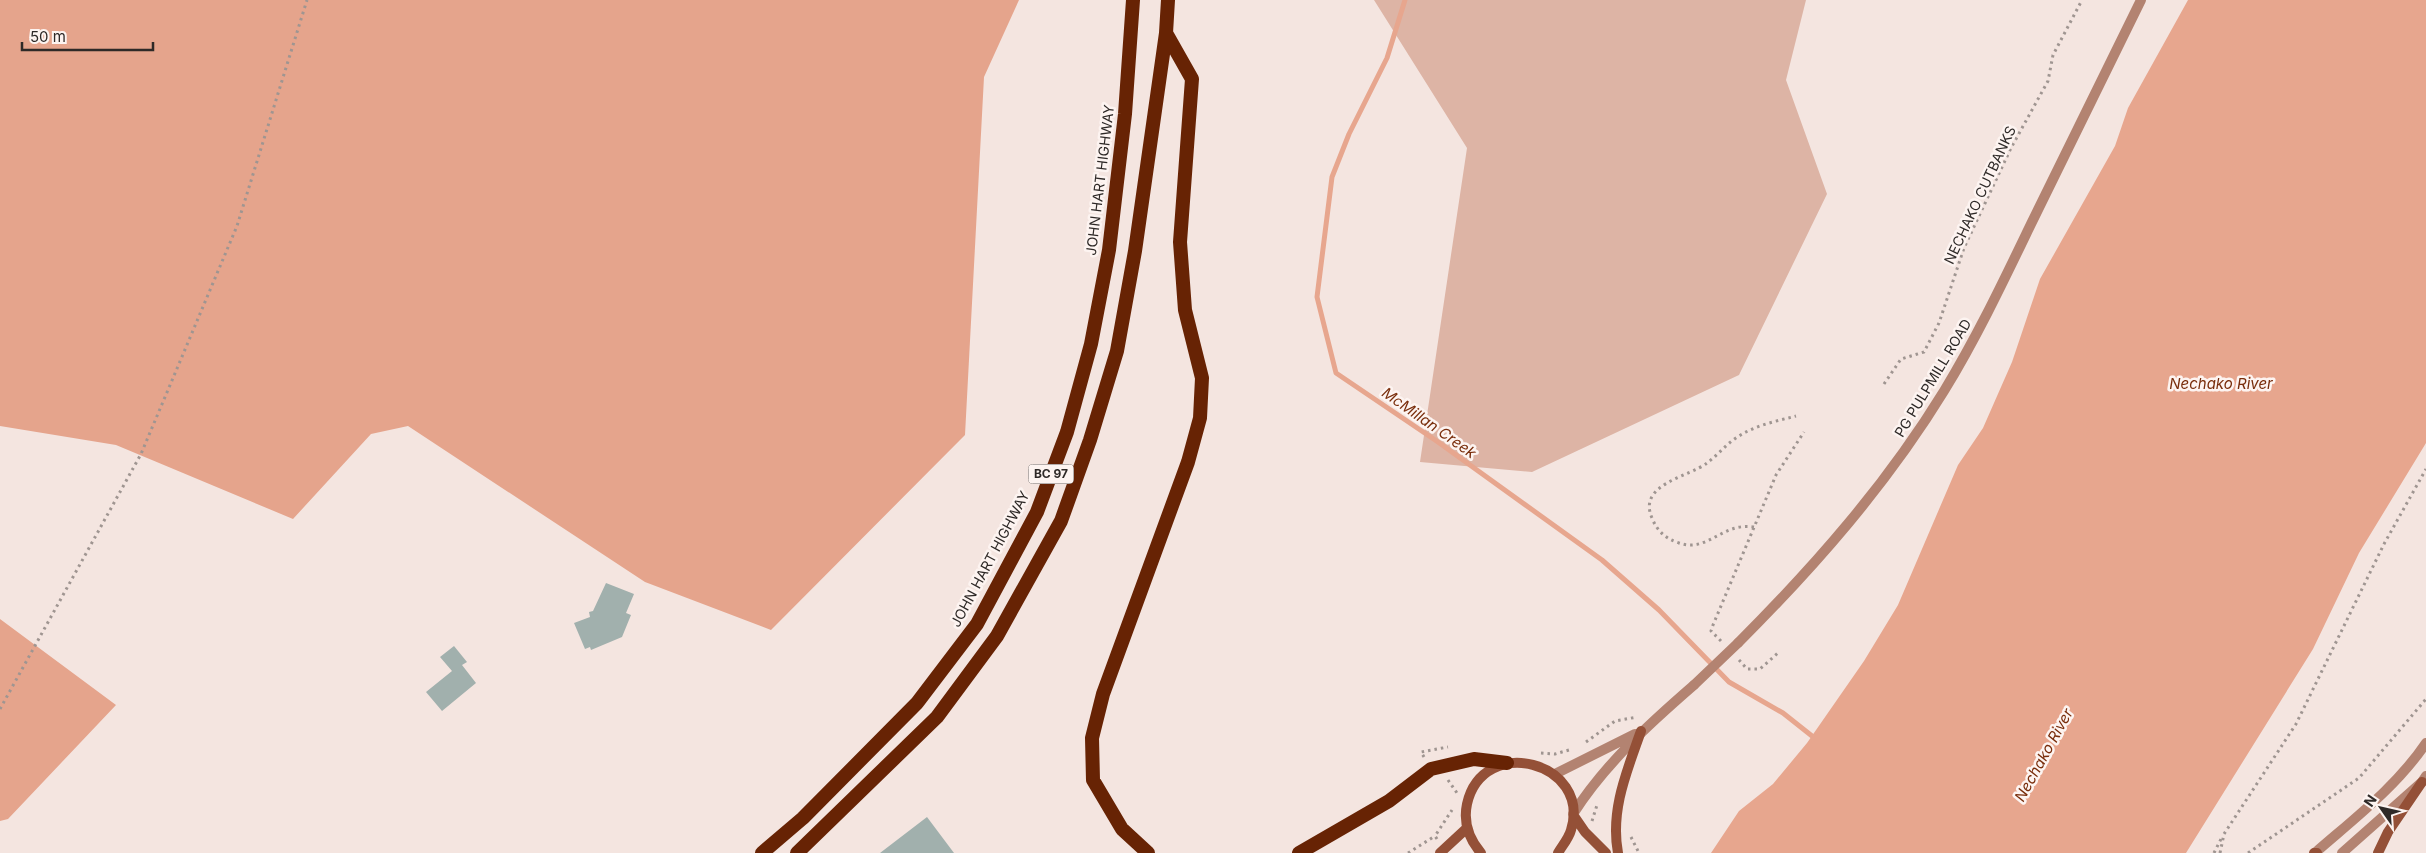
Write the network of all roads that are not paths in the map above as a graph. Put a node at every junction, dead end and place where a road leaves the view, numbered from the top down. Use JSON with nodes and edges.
{"nodes":[{"id":1,"x":1133,"y":0,"type":"edge"},
{"id":2,"x":1168,"y":0,"type":"edge"},
{"id":3,"x":2141,"y":0,"type":"edge"},
{"id":4,"x":1166,"y":33,"type":"junction"},
{"id":5,"x":1641,"y":731,"type":"junction"},
{"id":6,"x":2426,"y":743,"type":"edge"},
{"id":7,"x":1506,"y":763,"type":"junction"},
{"id":8,"x":1555,"y":774,"type":"junction"},
{"id":9,"x":2424,"y":779,"type":"edge"},
{"id":10,"x":1573,"y":815,"type":"junction"},
{"id":11,"x":1467,"y":828,"type":"junction"},
{"id":12,"x":762,"y":853,"type":"edge"},
{"id":13,"x":797,"y":853,"type":"edge"},
{"id":14,"x":1148,"y":853,"type":"edge"},
{"id":15,"x":1299,"y":853,"type":"edge"},
{"id":16,"x":1440,"y":853,"type":"edge"},
{"id":17,"x":1481,"y":853,"type":"edge"},
{"id":18,"x":1558,"y":853,"type":"edge"},
{"id":19,"x":1606,"y":853,"type":"edge"},
{"id":20,"x":1618,"y":853,"type":"edge"},
{"id":21,"x":2316,"y":853,"type":"edge"},
{"id":22,"x":2342,"y":853,"type":"edge"},
{"id":23,"x":2378,"y":853,"type":"edge"}],
"edges":[{"from":1,"to":12,"type":"highway","name":"JOHN HART HIGHWAY","number":"BC 97"},
{"from":2,"to":4,"type":"highway","number":"BC 97"},
{"from":3,"to":5,"type":"street","name":"PG PULPMILL ROAD","bridge":true},
{"from":4,"to":13,"type":"highway","number":"BC 97"},
{"from":4,"to":14,"type":"highway"},
{"from":5,"to":8,"type":"street"},
{"from":5,"to":10,"type":"street"},
{"from":5,"to":20,"type":"main road"},
{"from":6,"to":21,"type":"street"},
{"from":7,"to":8,"type":"main road"},
{"from":7,"to":11,"type":"main road"},
{"from":7,"to":15,"type":"highway"},
{"from":8,"to":10,"type":"main road"},
{"from":9,"to":22,"type":"street"},
{"from":9,"to":23,"type":"main road"},
{"from":10,"to":18,"type":"main road"},
{"from":10,"to":19,"type":"main road"},
{"from":11,"to":16,"type":"main road"},
{"from":11,"to":17,"type":"main road"}]}
